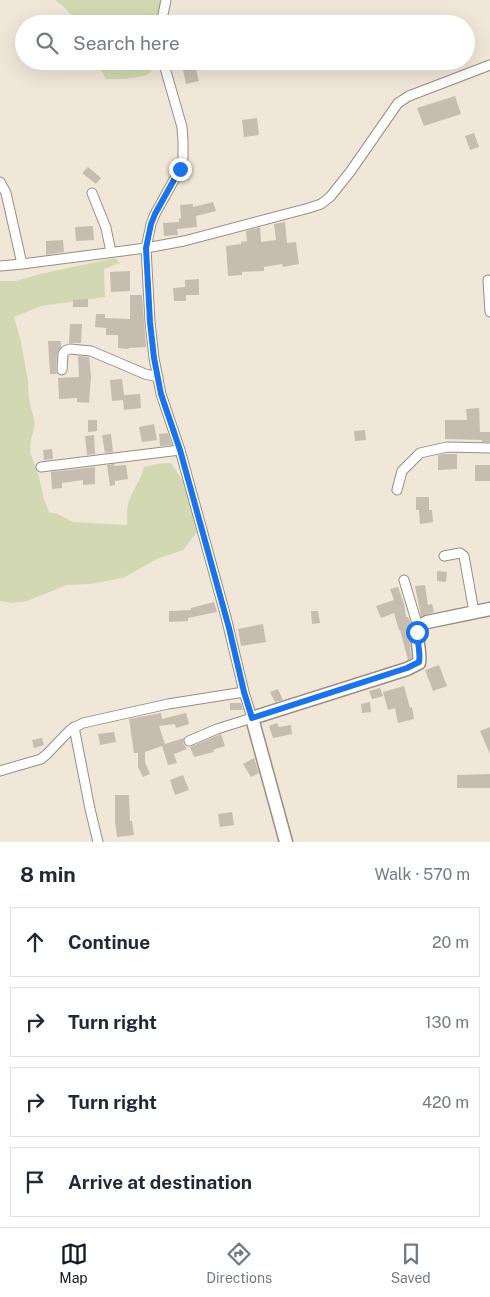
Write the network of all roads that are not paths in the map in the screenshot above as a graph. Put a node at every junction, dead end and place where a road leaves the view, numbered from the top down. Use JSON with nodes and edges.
{"nodes":[{"id":1,"x":166,"y":0,"type":"edge"},
{"id":2,"x":163,"y":15,"type":"edge"},
{"id":3,"x":490,"y":65,"type":"edge"},
{"id":4,"x":166,"y":70,"type":"edge"},
{"id":5,"x":0,"y":182,"type":"edge"},
{"id":6,"x":92,"y":193,"type":"dead end"},
{"id":7,"x":146,"y":248,"type":"junction"},
{"id":8,"x":111,"y":252,"type":"junction"},
{"id":9,"x":22,"y":264,"type":"junction"},
{"id":10,"x":0,"y":266,"type":"edge"},
{"id":11,"x":488,"y":280,"type":"dead end"},
{"id":12,"x":490,"y":312,"type":"edge"},
{"id":13,"x":62,"y":370,"type":"dead end"},
{"id":14,"x":158,"y":378,"type":"junction"},
{"id":15,"x":490,"y":448,"type":"edge"},
{"id":16,"x":180,"y":450,"type":"junction"},
{"id":17,"x":41,"y":467,"type":"dead end"},
{"id":18,"x":397,"y":490,"type":"dead end"},
{"id":19,"x":444,"y":556,"type":"dead end"},
{"id":20,"x":404,"y":580,"type":"dead end"},
{"id":21,"x":490,"y":608,"type":"edge"},
{"id":22,"x":474,"y":612,"type":"junction"},
{"id":23,"x":418,"y":627,"type":"junction"},
{"id":24,"x":244,"y":692,"type":"junction"},
{"id":25,"x":252,"y":718,"type":"junction"},
{"id":26,"x":74,"y":727,"type":"junction"},
{"id":27,"x":189,"y":741,"type":"dead end"},
{"id":28,"x":0,"y":771,"type":"edge"},
{"id":29,"x":282,"y":841,"type":"edge"},
{"id":30,"x":98,"y":842,"type":"edge"}],
"edges":[{"from":1,"to":2,"type":"street"},
{"from":3,"to":7,"type":"street"},
{"from":4,"to":7,"type":"street"},
{"from":5,"to":9,"type":"street"},
{"from":6,"to":8,"type":"street"},
{"from":7,"to":8,"type":"street"},
{"from":7,"to":14,"type":"street"},
{"from":8,"to":9,"type":"street"},
{"from":9,"to":10,"type":"street"},
{"from":11,"to":12,"type":"street"},
{"from":13,"to":14,"type":"street"},
{"from":14,"to":16,"type":"street"},
{"from":15,"to":18,"type":"street"},
{"from":16,"to":17,"type":"street"},
{"from":16,"to":24,"type":"street"},
{"from":19,"to":22,"type":"street"},
{"from":20,"to":23,"type":"street"},
{"from":21,"to":22,"type":"street"},
{"from":22,"to":23,"type":"street"},
{"from":23,"to":25,"type":"street"},
{"from":24,"to":25,"type":"street"},
{"from":24,"to":26,"type":"street"},
{"from":25,"to":27,"type":"street"},
{"from":25,"to":29,"type":"street"},
{"from":26,"to":28,"type":"street"},
{"from":26,"to":30,"type":"street"}]}
